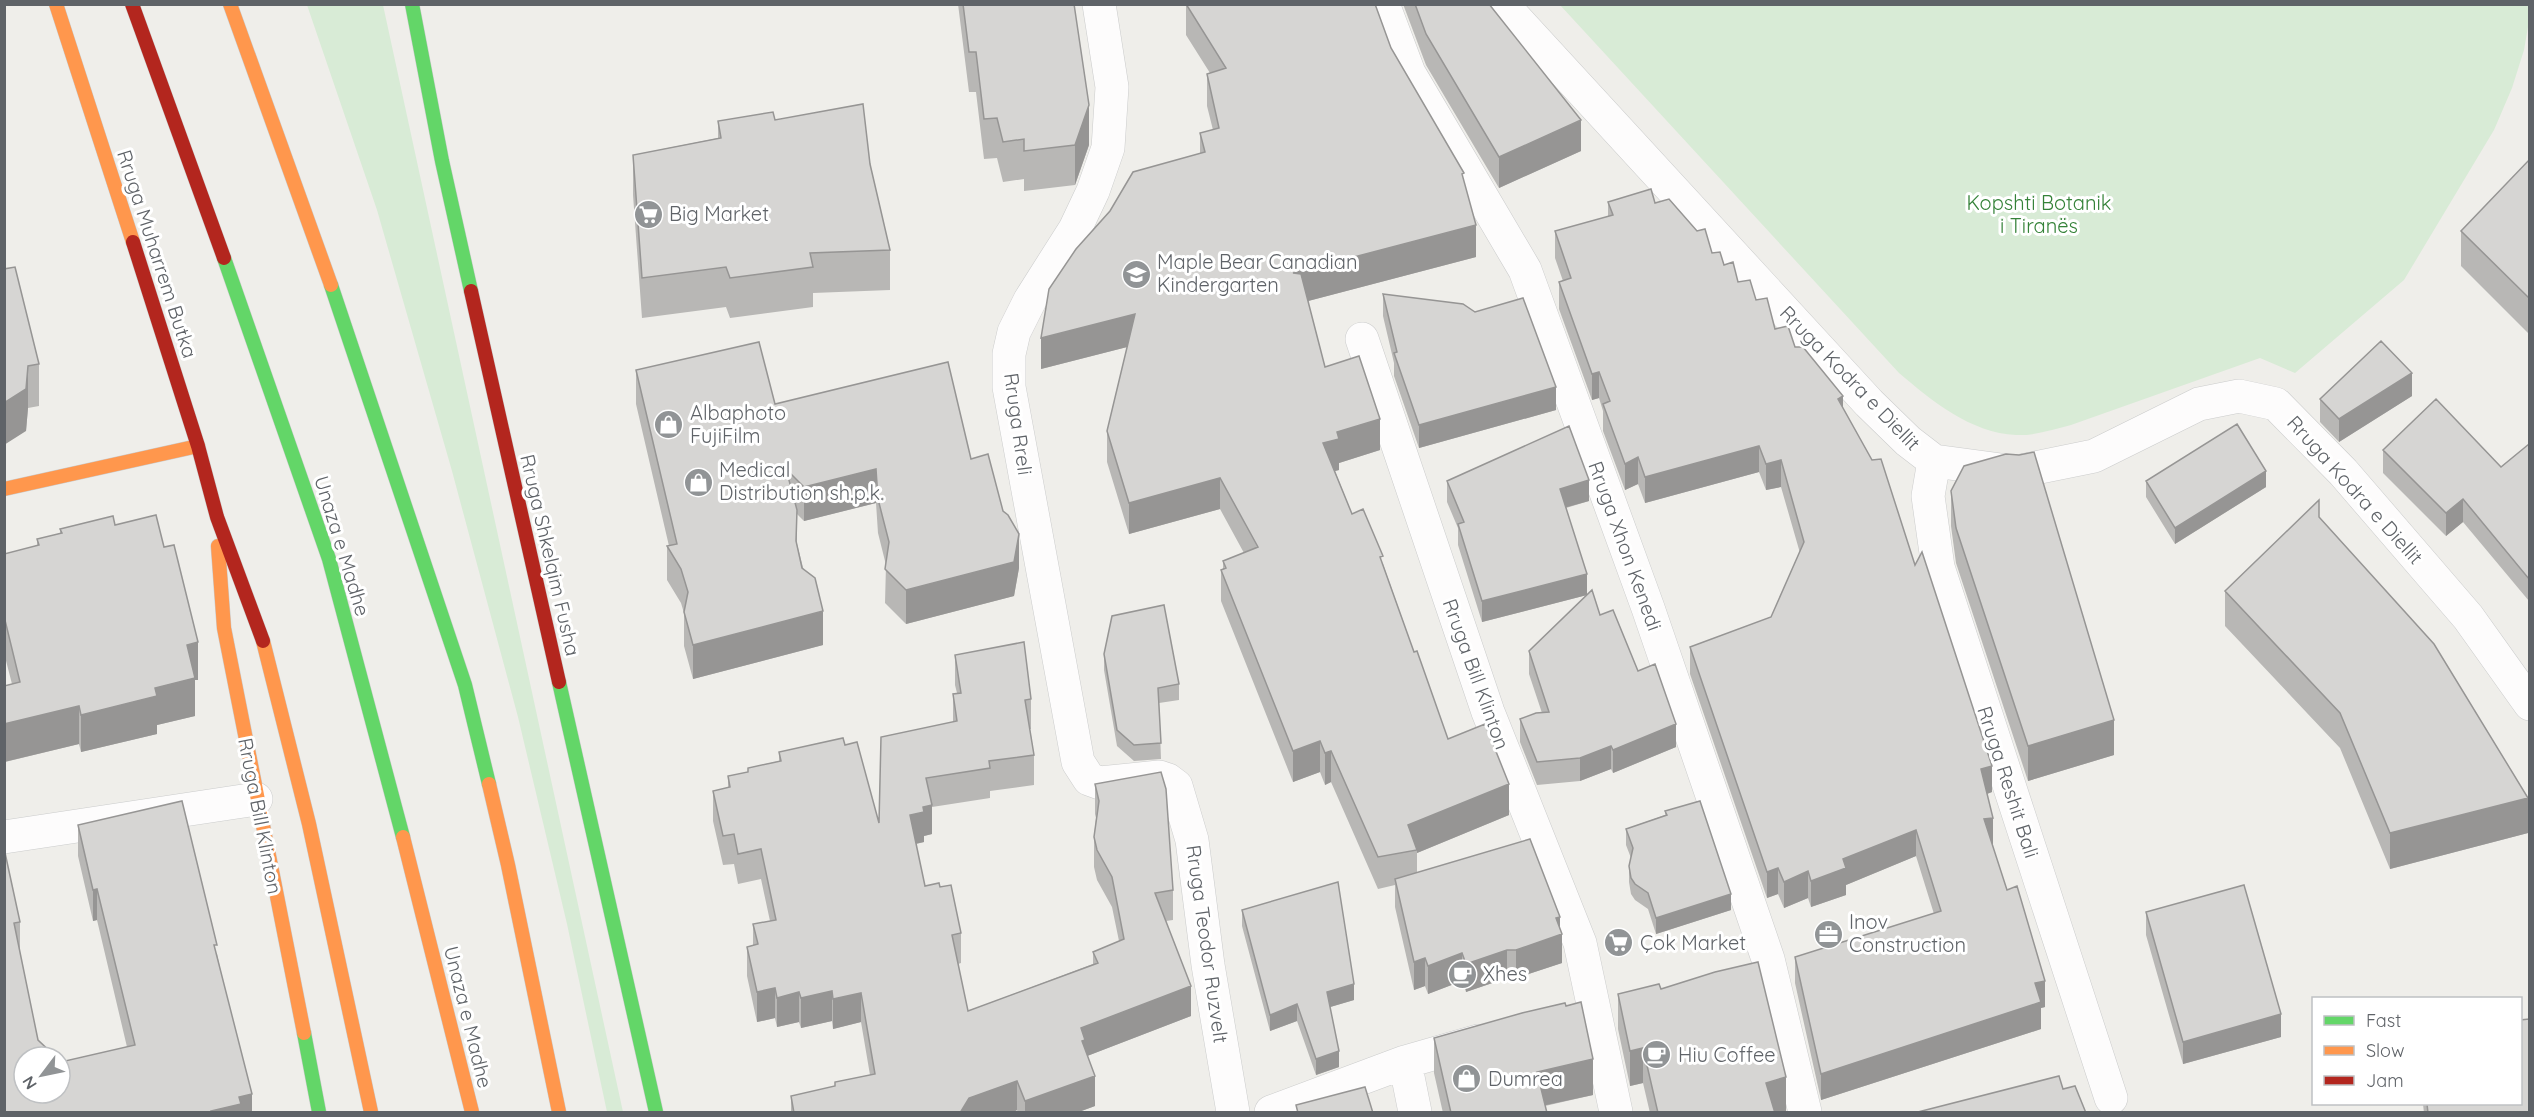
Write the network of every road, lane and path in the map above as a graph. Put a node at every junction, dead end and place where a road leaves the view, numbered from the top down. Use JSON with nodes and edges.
{"nodes":[{"id":1,"x":56,"y":4,"type":"edge"},
{"id":2,"x":132,"y":4,"type":"edge"},
{"id":3,"x":230,"y":4,"type":"edge"},
{"id":4,"x":411,"y":4,"type":"edge"},
{"id":5,"x":1099,"y":4,"type":"edge"},
{"id":6,"x":1383,"y":4,"type":"edge"},
{"id":7,"x":1502,"y":4,"type":"edge"},
{"id":8,"x":1362,"y":339,"type":"dead end"},
{"id":9,"x":198,"y":446,"type":"junction"},
{"id":10,"x":1934,"y":461,"type":"junction"},
{"id":11,"x":4,"y":489,"type":"edge"},
{"id":12,"x":218,"y":517,"type":"junction"},
{"id":13,"x":2529,"y":704,"type":"edge"},
{"id":14,"x":1168,"y":780,"type":"joint"},
{"id":15,"x":256,"y":799,"type":"junction"},
{"id":16,"x":4,"y":837,"type":"edge"},
{"id":17,"x":1626,"y":1000,"type":"edge"},
{"id":18,"x":1594,"y":1008,"type":"junction"},
{"id":19,"x":1560,"y":1017,"type":"edge"},
{"id":20,"x":1505,"y":1033,"type":"edge"},
{"id":21,"x":1405,"y":1062,"type":"junction"},
{"id":22,"x":2111,"y":1098,"type":"dead end"},
{"id":23,"x":319,"y":1113,"type":"edge"},
{"id":24,"x":371,"y":1113,"type":"edge"},
{"id":25,"x":471,"y":1113,"type":"edge"},
{"id":26,"x":559,"y":1113,"type":"edge"},
{"id":27,"x":656,"y":1113,"type":"edge"},
{"id":28,"x":1233,"y":1113,"type":"edge"},
{"id":29,"x":1270,"y":1113,"type":"edge"},
{"id":30,"x":1415,"y":1113,"type":"edge"},
{"id":31,"x":1616,"y":1113,"type":"edge"},
{"id":32,"x":1805,"y":1113,"type":"edge"}],
"edges":[{"from":1,"to":9,"type":"main road","name":"Rruga Muharrem Butka"},
{"from":2,"to":25,"type":"main road","name":"Unaza e Madhe"},
{"from":3,"to":26,"type":"main road"},
{"from":4,"to":27,"type":"main road","name":"Rruga Shkelqim Fusha"},
{"from":5,"to":14,"type":"street","name":"Rruga Rreli"},
{"from":6,"to":32,"type":"street","name":"Rruga Xhon Kenedi"},
{"from":7,"to":10,"type":"street","name":"Rruga Kodra e Diellit"},
{"from":8,"to":18,"type":"street","name":"Rruga Bill Klinton"},
{"from":9,"to":11,"type":"main road"},
{"from":9,"to":12,"type":"main road","name":"Rruga Muharrem Butka"},
{"from":10,"to":13,"type":"street","name":"Rruga Kodra e Diellit"},
{"from":10,"to":22,"type":"street","name":"Rruga Reshit Bali"},
{"from":12,"to":15,"type":"main road","name":"Rruga Bill Klinton"},
{"from":12,"to":24,"type":"main road"},
{"from":14,"to":28,"type":"street","name":"Rruga Teodor Ruzvelt"},
{"from":15,"to":16,"type":"street"},
{"from":15,"to":23,"type":"main road","name":"Rruga Bill Klinton"},
{"from":17,"to":18,"type":"street"},
{"from":18,"to":19,"type":"street"},
{"from":18,"to":31,"type":"street","name":"Rruga Bill Klinton"},
{"from":20,"to":21,"type":"street"},
{"from":21,"to":29,"type":"street"},
{"from":21,"to":30,"type":"street"}]}
